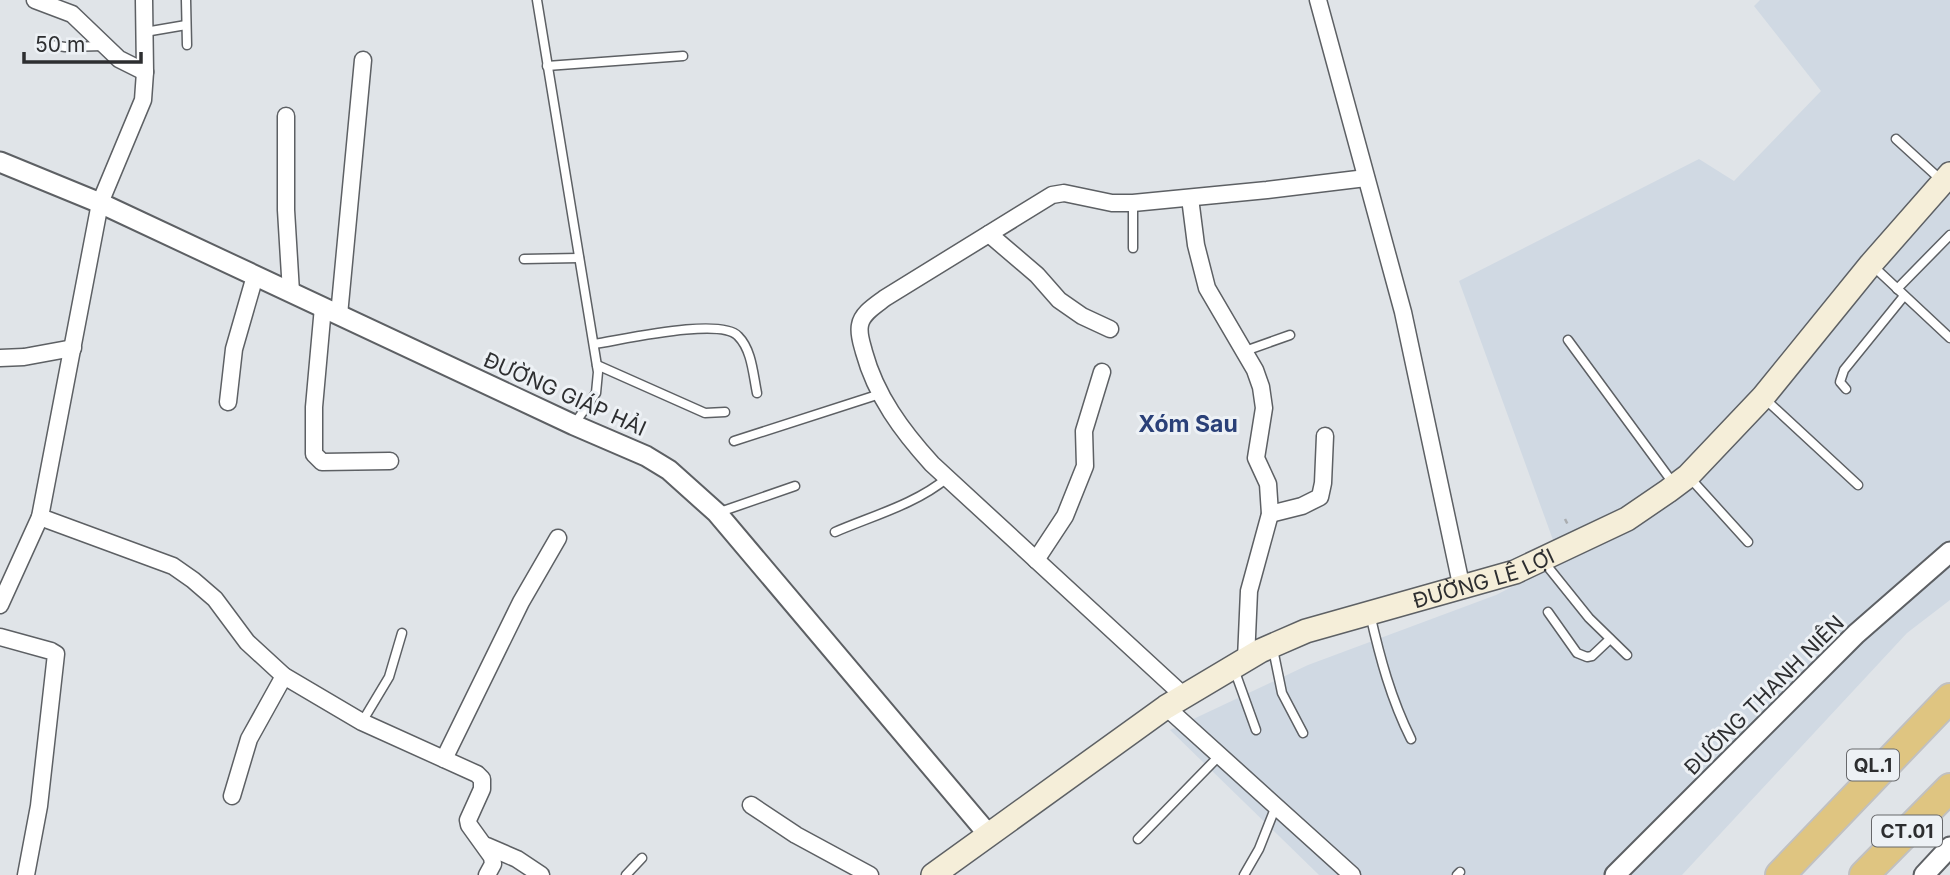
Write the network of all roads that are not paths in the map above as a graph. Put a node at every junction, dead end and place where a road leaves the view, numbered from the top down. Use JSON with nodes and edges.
{"nodes":[{"id":1,"x":35,"y":0,"type":"edge"},
{"id":2,"x":144,"y":0,"type":"edge"},
{"id":3,"x":186,"y":0,"type":"edge"},
{"id":4,"x":537,"y":0,"type":"edge"},
{"id":5,"x":1318,"y":0,"type":"edge"},
{"id":6,"x":186,"y":25,"type":"junction"},
{"id":7,"x":145,"y":32,"type":"junction"},
{"id":8,"x":45,"y":44,"type":"dead end"},
{"id":9,"x":187,"y":45,"type":"dead end"},
{"id":10,"x":103,"y":46,"type":"junction"},
{"id":11,"x":683,"y":56,"type":"dead end"},
{"id":12,"x":363,"y":60,"type":"dead end"},
{"id":13,"x":547,"y":66,"type":"junction"},
{"id":14,"x":145,"y":72,"type":"junction"},
{"id":15,"x":286,"y":116,"type":"dead end"},
{"id":16,"x":1896,"y":139,"type":"dead end"},
{"id":17,"x":0,"y":162,"type":"edge"},
{"id":18,"x":1948,"y":177,"type":"edge"},
{"id":19,"x":1366,"y":178,"type":"junction"},
{"id":20,"x":1190,"y":198,"type":"junction"},
{"id":21,"x":100,"y":203,"type":"junction"},
{"id":22,"x":1133,"y":203,"type":"junction"},
{"id":23,"x":989,"y":234,"type":"junction"},
{"id":24,"x":1950,"y":235,"type":"edge"},
{"id":25,"x":1133,"y":248,"type":"dead end"},
{"id":26,"x":579,"y":258,"type":"junction"},
{"id":27,"x":524,"y":259,"type":"dead end"},
{"id":28,"x":1871,"y":264,"type":"junction"},
{"id":29,"x":255,"y":276,"type":"junction"},
{"id":30,"x":1897,"y":289,"type":"junction"},
{"id":31,"x":291,"y":292,"type":"junction"},
{"id":32,"x":1904,"y":296,"type":"junction"},
{"id":33,"x":331,"y":311,"type":"junction"},
{"id":34,"x":1110,"y":329,"type":"dead end"},
{"id":35,"x":1290,"y":335,"type":"dead end"},
{"id":36,"x":1950,"y":338,"type":"edge"},
{"id":37,"x":1568,"y":340,"type":"dead end"},
{"id":38,"x":594,"y":344,"type":"junction"},
{"id":39,"x":73,"y":348,"type":"junction"},
{"id":40,"x":1245,"y":351,"type":"junction"},
{"id":41,"x":0,"y":358,"type":"edge"},
{"id":42,"x":597,"y":365,"type":"junction"},
{"id":43,"x":1102,"y":372,"type":"dead end"},
{"id":44,"x":1846,"y":389,"type":"dead end"},
{"id":45,"x":757,"y":393,"type":"dead end"},
{"id":46,"x":880,"y":394,"type":"junction"},
{"id":47,"x":1763,"y":397,"type":"junction"},
{"id":48,"x":228,"y":402,"type":"dead end"},
{"id":49,"x":725,"y":412,"type":"dead end"},
{"id":50,"x":574,"y":425,"type":"junction"},
{"id":51,"x":1325,"y":436,"type":"dead end"},
{"id":52,"x":734,"y":441,"type":"dead end"},
{"id":53,"x":390,"y":461,"type":"dead end"},
{"id":54,"x":947,"y":478,"type":"junction"},
{"id":55,"x":1681,"y":481,"type":"junction"},
{"id":56,"x":1858,"y":485,"type":"dead end"},
{"id":57,"x":795,"y":486,"type":"dead end"},
{"id":58,"x":717,"y":513,"type":"junction"},
{"id":59,"x":1270,"y":514,"type":"junction"},
{"id":60,"x":40,"y":517,"type":"junction"},
{"id":61,"x":835,"y":532,"type":"dead end"},
{"id":62,"x":558,"y":538,"type":"dead end"},
{"id":63,"x":1748,"y":542,"type":"dead end"},
{"id":64,"x":1950,"y":552,"type":"edge"},
{"id":65,"x":1036,"y":560,"type":"junction"},
{"id":66,"x":1542,"y":560,"type":"junction"},
{"id":67,"x":1462,"y":589,"type":"junction"},
{"id":68,"x":0,"y":605,"type":"edge"},
{"id":69,"x":1548,"y":612,"type":"dead end"},
{"id":70,"x":1370,"y":614,"type":"junction"},
{"id":71,"x":402,"y":633,"type":"dead end"},
{"id":72,"x":0,"y":637,"type":"edge"},
{"id":73,"x":1610,"y":639,"type":"junction"},
{"id":74,"x":1272,"y":646,"type":"junction"},
{"id":75,"x":1627,"y":654,"type":"dead end"},
{"id":76,"x":1240,"y":663,"type":"junction"},
{"id":77,"x":284,"y":676,"type":"junction"},
{"id":78,"x":1950,"y":683,"type":"edge"},
{"id":79,"x":1950,"y":698,"type":"edge"},
{"id":80,"x":1175,"y":702,"type":"junction"},
{"id":81,"x":362,"y":722,"type":"junction"},
{"id":82,"x":1256,"y":730,"type":"dead end"},
{"id":83,"x":1303,"y":733,"type":"dead end"},
{"id":84,"x":1411,"y":739,"type":"dead end"},
{"id":85,"x":1220,"y":755,"type":"junction"},
{"id":86,"x":444,"y":759,"type":"junction"},
{"id":87,"x":1950,"y":788,"type":"edge"},
{"id":88,"x":232,"y":796,"type":"dead end"},
{"id":89,"x":751,"y":805,"type":"dead end"},
{"id":90,"x":1276,"y":806,"type":"junction"},
{"id":91,"x":988,"y":834,"type":"junction"},
{"id":92,"x":1138,"y":839,"type":"dead end"},
{"id":93,"x":486,"y":846,"type":"junction"},
{"id":94,"x":1950,"y":847,"type":"edge"},
{"id":95,"x":1803,"y":852,"type":"junction"},
{"id":96,"x":642,"y":858,"type":"dead end"},
{"id":97,"x":947,"y":869,"type":"edge"},
{"id":98,"x":26,"y":875,"type":"edge"},
{"id":99,"x":487,"y":875,"type":"edge"},
{"id":100,"x":541,"y":875,"type":"edge"},
{"id":101,"x":626,"y":875,"type":"edge"},
{"id":102,"x":870,"y":875,"type":"edge"},
{"id":103,"x":1244,"y":875,"type":"edge"},
{"id":104,"x":1352,"y":875,"type":"edge"},
{"id":105,"x":1615,"y":875,"type":"edge"},
{"id":106,"x":1780,"y":875,"type":"edge"},
{"id":107,"x":1864,"y":875,"type":"edge"},
{"id":108,"x":1924,"y":875,"type":"edge"}],
"edges":[{"from":1,"to":10,"type":"street"},
{"from":2,"to":7,"type":"street"},
{"from":3,"to":6,"type":"lane"},
{"from":4,"to":13,"type":"lane"},
{"from":5,"to":19,"type":"street"},
{"from":6,"to":7,"type":"lane"},
{"from":6,"to":9,"type":"lane"},
{"from":7,"to":14,"type":"street"},
{"from":8,"to":10,"type":"lane"},
{"from":10,"to":14,"type":"street"},
{"from":11,"to":13,"type":"lane"},
{"from":12,"to":33,"type":"street"},
{"from":13,"to":26,"type":"lane"},
{"from":14,"to":21,"type":"street"},
{"from":15,"to":31,"type":"street"},
{"from":16,"to":18,"type":"lane"},
{"from":17,"to":21,"type":"street","name":"ĐƯỜNG GIÁP HẢI"},
{"from":18,"to":28,"type":"main road","name":"ĐƯỜNG LÊ LỢI"},
{"from":19,"to":20,"type":"street"},
{"from":19,"to":67,"type":"street"},
{"from":20,"to":22,"type":"street"},
{"from":20,"to":40,"type":"street"},
{"from":21,"to":29,"type":"street","name":"ĐƯỜNG GIÁP HẢI"},
{"from":21,"to":39,"type":"street"},
{"from":22,"to":23,"type":"street"},
{"from":22,"to":25,"type":"lane"},
{"from":23,"to":34,"type":"street"},
{"from":23,"to":46,"type":"street"},
{"from":24,"to":30,"type":"lane"},
{"from":26,"to":27,"type":"lane"},
{"from":26,"to":38,"type":"lane"},
{"from":28,"to":30,"type":"lane"},
{"from":28,"to":47,"type":"main road","name":"ĐƯỜNG LÊ LỢI"},
{"from":29,"to":31,"type":"street","name":"ĐƯỜNG GIÁP HẢI"},
{"from":29,"to":48,"type":"street"},
{"from":30,"to":32,"type":"lane"},
{"from":31,"to":33,"type":"street","name":"ĐƯỜNG GIÁP HẢI"},
{"from":32,"to":36,"type":"lane"},
{"from":32,"to":44,"type":"lane"},
{"from":33,"to":50,"type":"street","name":"ĐƯỜNG GIÁP HẢI"},
{"from":33,"to":53,"type":"street"},
{"from":35,"to":40,"type":"lane"},
{"from":37,"to":55,"type":"lane"},
{"from":38,"to":42,"type":"lane"},
{"from":38,"to":45,"type":"lane"},
{"from":39,"to":41,"type":"street"},
{"from":39,"to":60,"type":"street"},
{"from":40,"to":59,"type":"street"},
{"from":42,"to":49,"type":"lane"},
{"from":42,"to":50,"type":"lane"},
{"from":43,"to":65,"type":"street"},
{"from":46,"to":52,"type":"lane"},
{"from":46,"to":54,"type":"street"},
{"from":47,"to":55,"type":"main road","name":"ĐƯỜNG LÊ LỢI"},
{"from":47,"to":56,"type":"lane"},
{"from":50,"to":58,"type":"street","name":"ĐƯỜNG GIÁP HẢI"},
{"from":51,"to":59,"type":"street"},
{"from":54,"to":61,"type":"lane"},
{"from":54,"to":65,"type":"street"},
{"from":55,"to":63,"type":"lane"},
{"from":55,"to":66,"type":"main road","name":"ĐƯỜNG LÊ LỢI"},
{"from":57,"to":58,"type":"lane"},
{"from":58,"to":91,"type":"street","name":"ĐƯỜNG GIÁP HẢI"},
{"from":59,"to":76,"type":"street"},
{"from":60,"to":68,"type":"street"},
{"from":60,"to":77,"type":"street"},
{"from":62,"to":86,"type":"street"},
{"from":64,"to":105,"type":"street","name":"ĐƯỜNG THANH NIÊN"},
{"from":65,"to":80,"type":"street"},
{"from":66,"to":67,"type":"main road","name":"ĐƯỜNG LÊ LỢI"},
{"from":66,"to":73,"type":"lane"},
{"from":67,"to":70,"type":"main road","name":"ĐƯỜNG LÊ LỢI"},
{"from":69,"to":73,"type":"lane"},
{"from":70,"to":74,"type":"main road","name":"ĐƯỜNG LÊ LỢI"},
{"from":70,"to":84,"type":"lane"},
{"from":71,"to":81,"type":"lane"},
{"from":72,"to":98,"type":"street"},
{"from":73,"to":75,"type":"lane"},
{"from":74,"to":76,"type":"main road","name":"ĐƯỜNG LÊ LỢI"},
{"from":74,"to":83,"type":"lane"},
{"from":76,"to":80,"type":"main road","name":"ĐƯỜNG LÊ LỢI"},
{"from":76,"to":82,"type":"lane"},
{"from":77,"to":81,"type":"street"},
{"from":77,"to":88,"type":"street"},
{"from":78,"to":95,"type":"highway","number":"QL.1"},
{"from":79,"to":95,"type":"highway","number":"CT.01"},
{"from":80,"to":85,"type":"street"},
{"from":80,"to":91,"type":"main road","name":"ĐƯỜNG LÊ LỢI"},
{"from":81,"to":86,"type":"street"},
{"from":85,"to":90,"type":"street"},
{"from":85,"to":92,"type":"lane"},
{"from":86,"to":93,"type":"street"},
{"from":87,"to":107,"type":"highway","number":"CT.01"},
{"from":89,"to":102,"type":"street"},
{"from":90,"to":103,"type":"lane"},
{"from":90,"to":104,"type":"street"},
{"from":91,"to":97,"type":"main road","name":"ĐƯỜNG LÊ LỢI"},
{"from":93,"to":99,"type":"street"},
{"from":93,"to":100,"type":"street"},
{"from":94,"to":108,"type":"street"},
{"from":95,"to":106,"type":"highway","number":"CT.01"},
{"from":96,"to":101,"type":"lane"}]}
